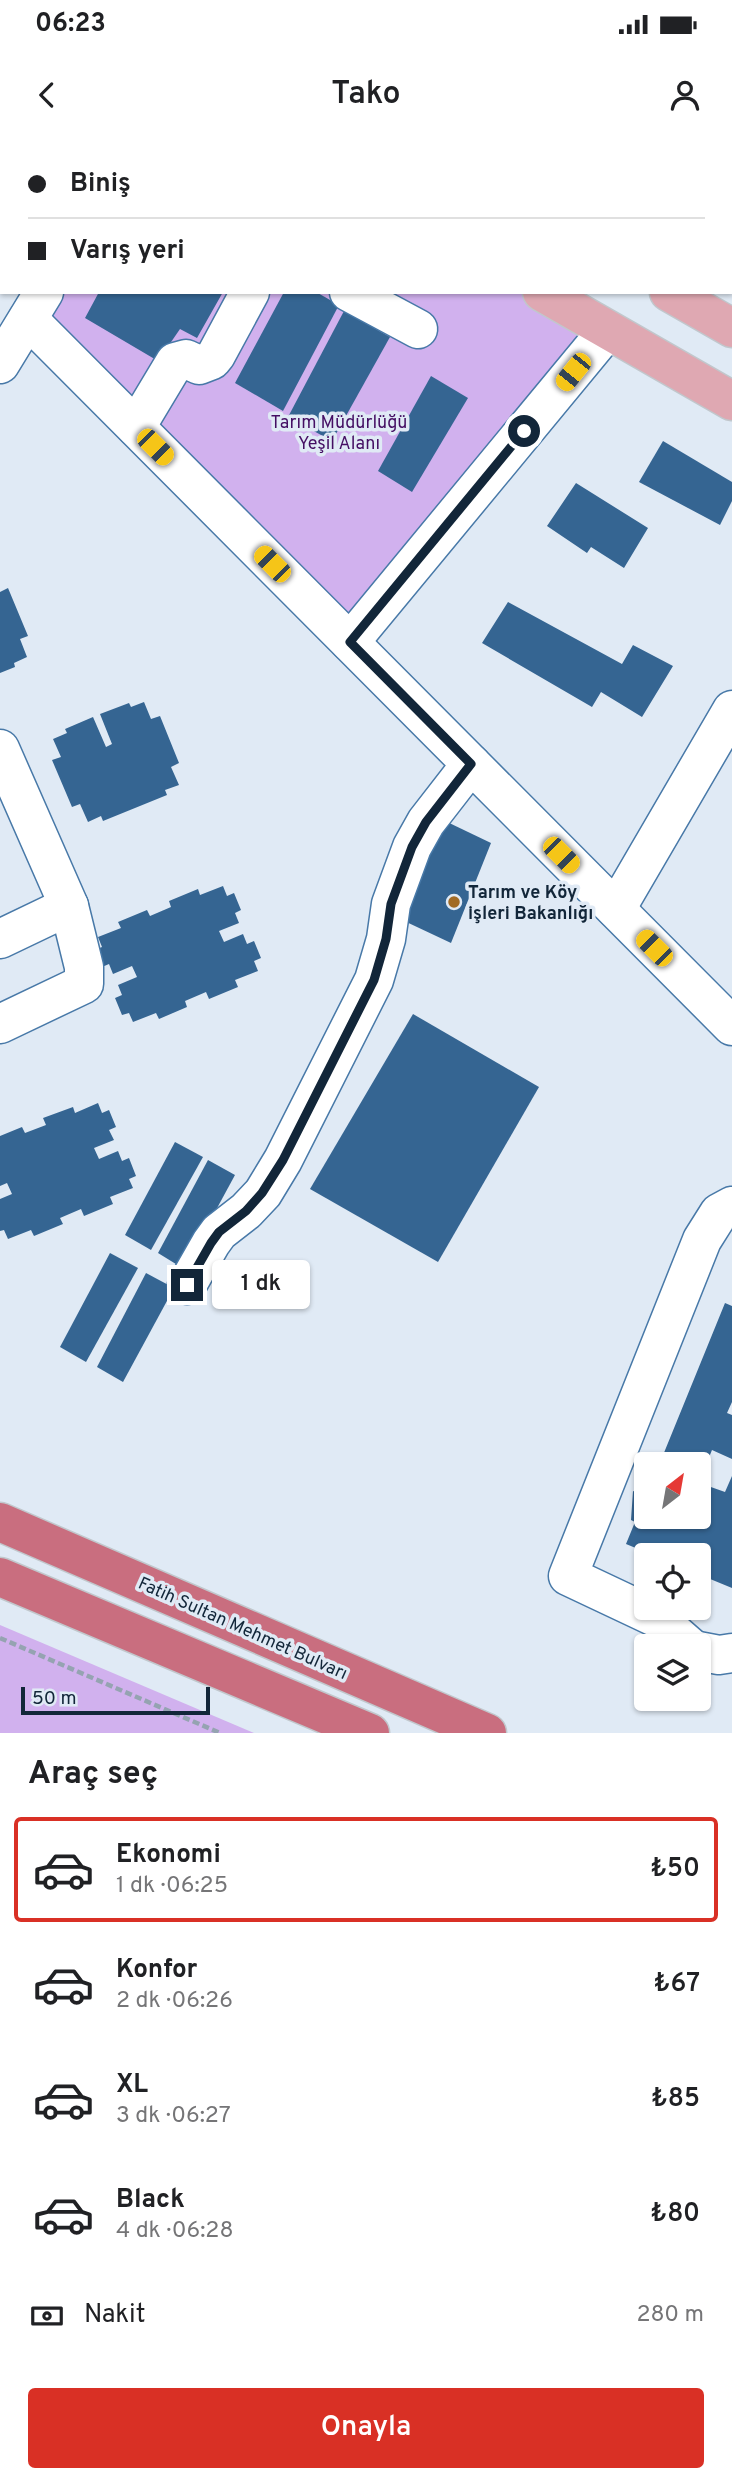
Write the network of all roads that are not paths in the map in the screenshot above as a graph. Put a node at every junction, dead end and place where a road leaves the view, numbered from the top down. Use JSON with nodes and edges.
{"nodes":[{"id":1,"x":249,"y":294,"type":"edge"},
{"id":2,"x":353,"y":294,"type":"edge"},
{"id":3,"x":545,"y":294,"type":"edge"},
{"id":4,"x":672,"y":294,"type":"edge"},
{"id":5,"x":36,"y":306,"type":"edge"},
{"id":6,"x":732,"y":328,"type":"edge"},
{"id":7,"x":418,"y":329,"type":"dead end"},
{"id":8,"x":607,"y":331,"type":"junction"},
{"id":9,"x":0,"y":364,"type":"edge"},
{"id":10,"x":732,"y":401,"type":"edge"},
{"id":11,"x":136,"y":427,"type":"junction"},
{"id":12,"x":350,"y":642,"type":"junction"},
{"id":13,"x":732,"y":710,"type":"edge"},
{"id":14,"x":0,"y":749,"type":"edge"},
{"id":15,"x":471,"y":764,"type":"junction"},
{"id":16,"x":69,"y":906,"type":"junction"},
{"id":17,"x":616,"y":909,"type":"junction"},
{"id":18,"x":0,"y":939,"type":"edge"},
{"id":19,"x":0,"y":1024,"type":"edge"},
{"id":20,"x":732,"y":1026,"type":"edge"},
{"id":21,"x":732,"y":1206,"type":"edge"},
{"id":22,"x":187,"y":1285,"type":"dead end"},
{"id":23,"x":0,"y":1522,"type":"edge"},
{"id":24,"x":0,"y":1577,"type":"edge"},
{"id":25,"x":675,"y":1634,"type":"edge"},
{"id":26,"x":711,"y":1653,"type":"edge"},
{"id":27,"x":732,"y":1653,"type":"edge"},
{"id":28,"x":370,"y":1733,"type":"edge"},
{"id":29,"x":487,"y":1733,"type":"edge"}],
"edges":[{"from":1,"to":11,"type":"street"},
{"from":2,"to":7,"type":"street"},
{"from":3,"to":8,"type":"main road"},
{"from":4,"to":6,"type":"main road"},
{"from":5,"to":9,"type":"street"},
{"from":5,"to":11,"type":"street"},
{"from":8,"to":10,"type":"main road"},
{"from":8,"to":12,"type":"street"},
{"from":11,"to":12,"type":"street"},
{"from":12,"to":15,"type":"street"},
{"from":13,"to":17,"type":"street"},
{"from":14,"to":16,"type":"street"},
{"from":15,"to":17,"type":"street"},
{"from":15,"to":22,"type":"street"},
{"from":16,"to":18,"type":"street"},
{"from":16,"to":19,"type":"street"},
{"from":17,"to":20,"type":"street"},
{"from":21,"to":25,"type":"street"},
{"from":23,"to":29,"type":"highway","name":"Fatih Sultan Mehmet Bulvarı"},
{"from":24,"to":28,"type":"highway"},
{"from":26,"to":27,"type":"street"}]}
